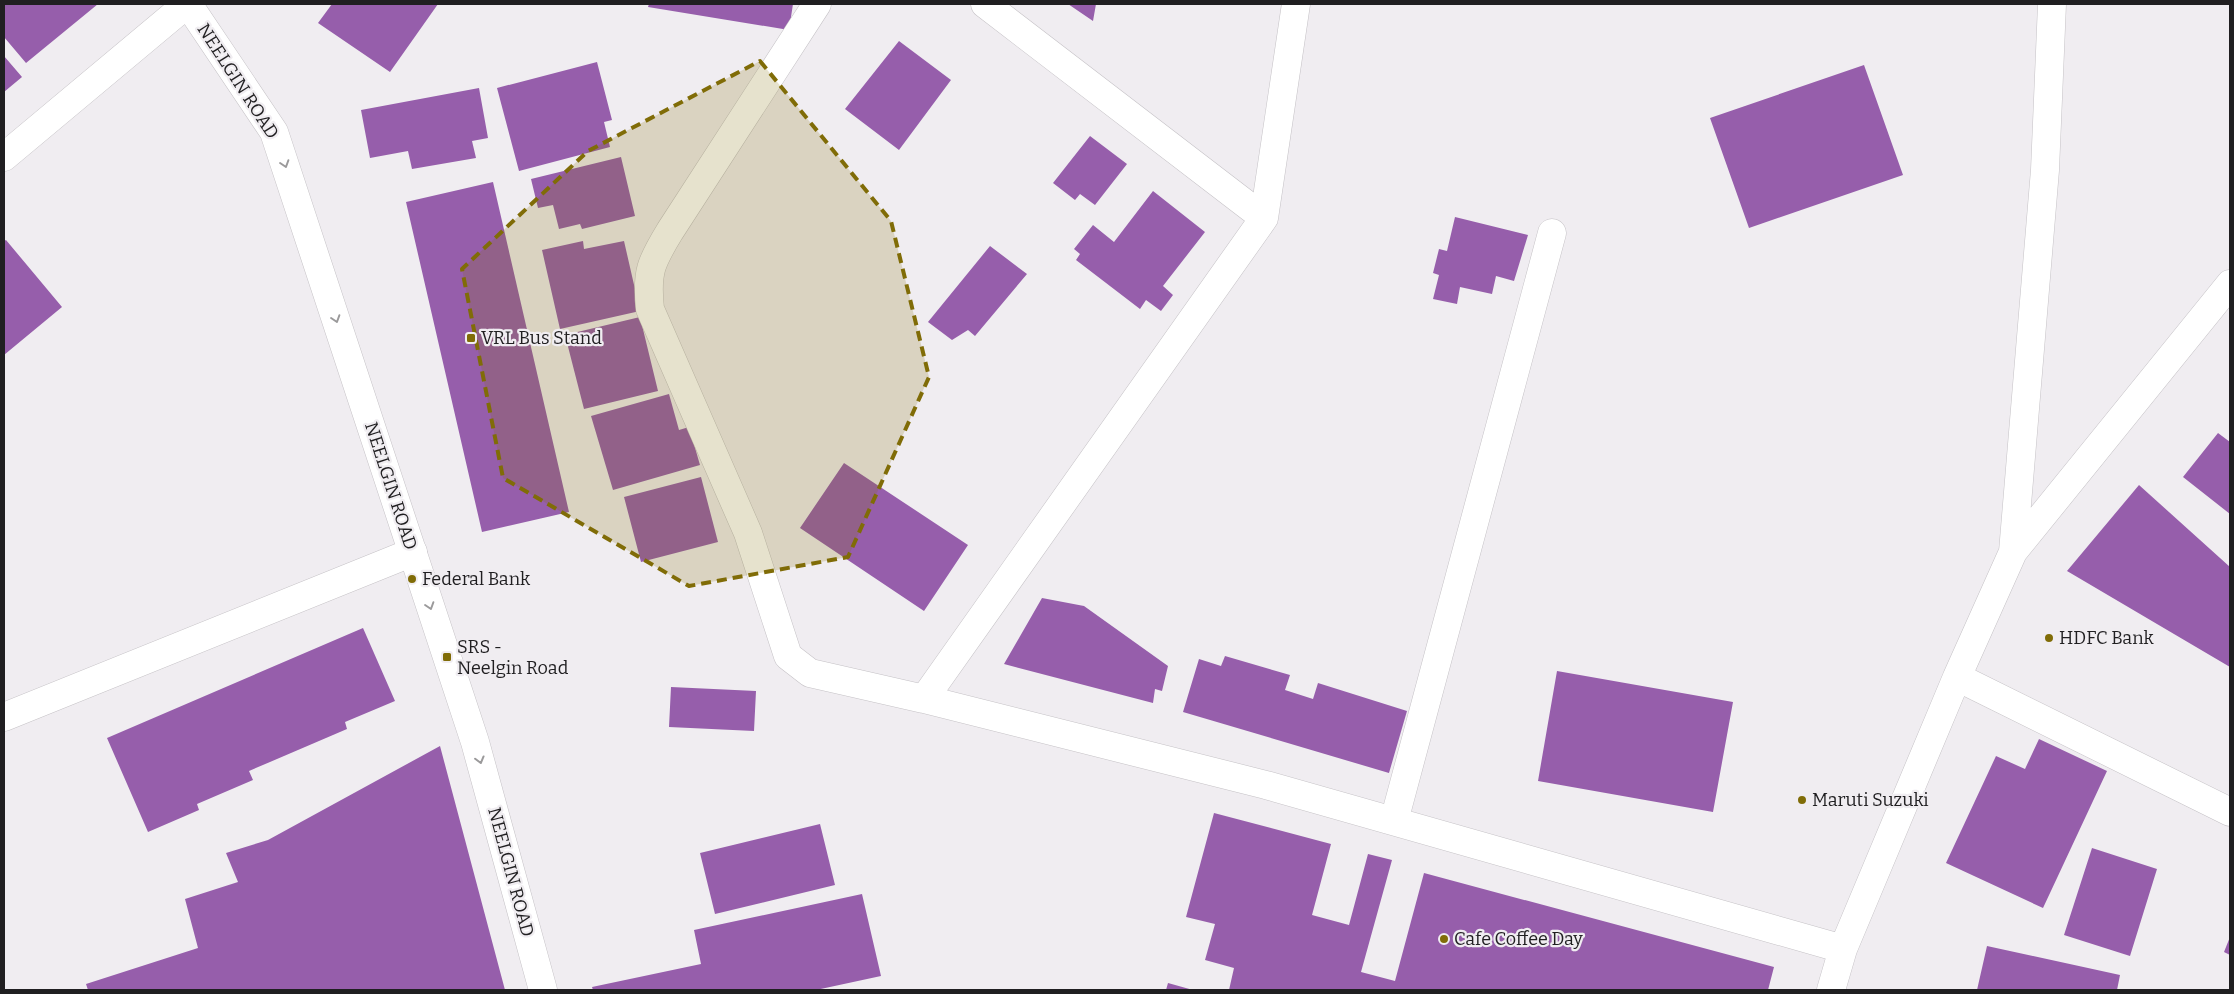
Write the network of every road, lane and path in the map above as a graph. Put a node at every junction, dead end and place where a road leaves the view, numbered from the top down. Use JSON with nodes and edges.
{"nodes":[{"id":1,"x":187,"y":4,"type":"edge"},
{"id":2,"x":817,"y":4,"type":"edge"},
{"id":3,"x":985,"y":4,"type":"edge"},
{"id":4,"x":1296,"y":4,"type":"edge"},
{"id":5,"x":2052,"y":4,"type":"edge"},
{"id":6,"x":4,"y":157,"type":"edge"},
{"id":7,"x":1264,"y":218,"type":"junction"},
{"id":8,"x":1552,"y":233,"type":"dead end"},
{"id":9,"x":2230,"y":284,"type":"edge"},
{"id":10,"x":413,"y":552,"type":"junction"},
{"id":11,"x":2013,"y":552,"type":"junction"},
{"id":12,"x":1957,"y":677,"type":"junction"},
{"id":13,"x":924,"y":699,"type":"junction"},
{"id":14,"x":4,"y":717,"type":"edge"},
{"id":15,"x":2230,"y":812,"type":"edge"},
{"id":16,"x":1394,"y":821,"type":"junction"},
{"id":17,"x":1843,"y":949,"type":"junction"},
{"id":18,"x":543,"y":990,"type":"edge"},
{"id":19,"x":1831,"y":990,"type":"edge"}],
"edges":[{"from":1,"to":6,"type":"street"},
{"from":1,"to":10,"type":"street","name":"NEELGIN ROAD","one_way":true},
{"from":2,"to":13,"type":"street"},
{"from":3,"to":7,"type":"street"},
{"from":4,"to":7,"type":"street"},
{"from":5,"to":11,"type":"street"},
{"from":7,"to":13,"type":"street"},
{"from":8,"to":16,"type":"street"},
{"from":9,"to":11,"type":"street"},
{"from":10,"to":14,"type":"street"},
{"from":10,"to":18,"type":"street","name":"NEELGIN ROAD","one_way":true},
{"from":11,"to":12,"type":"street"},
{"from":12,"to":15,"type":"street"},
{"from":12,"to":17,"type":"street"},
{"from":13,"to":16,"type":"street"},
{"from":16,"to":17,"type":"street"},
{"from":17,"to":19,"type":"street"}]}
